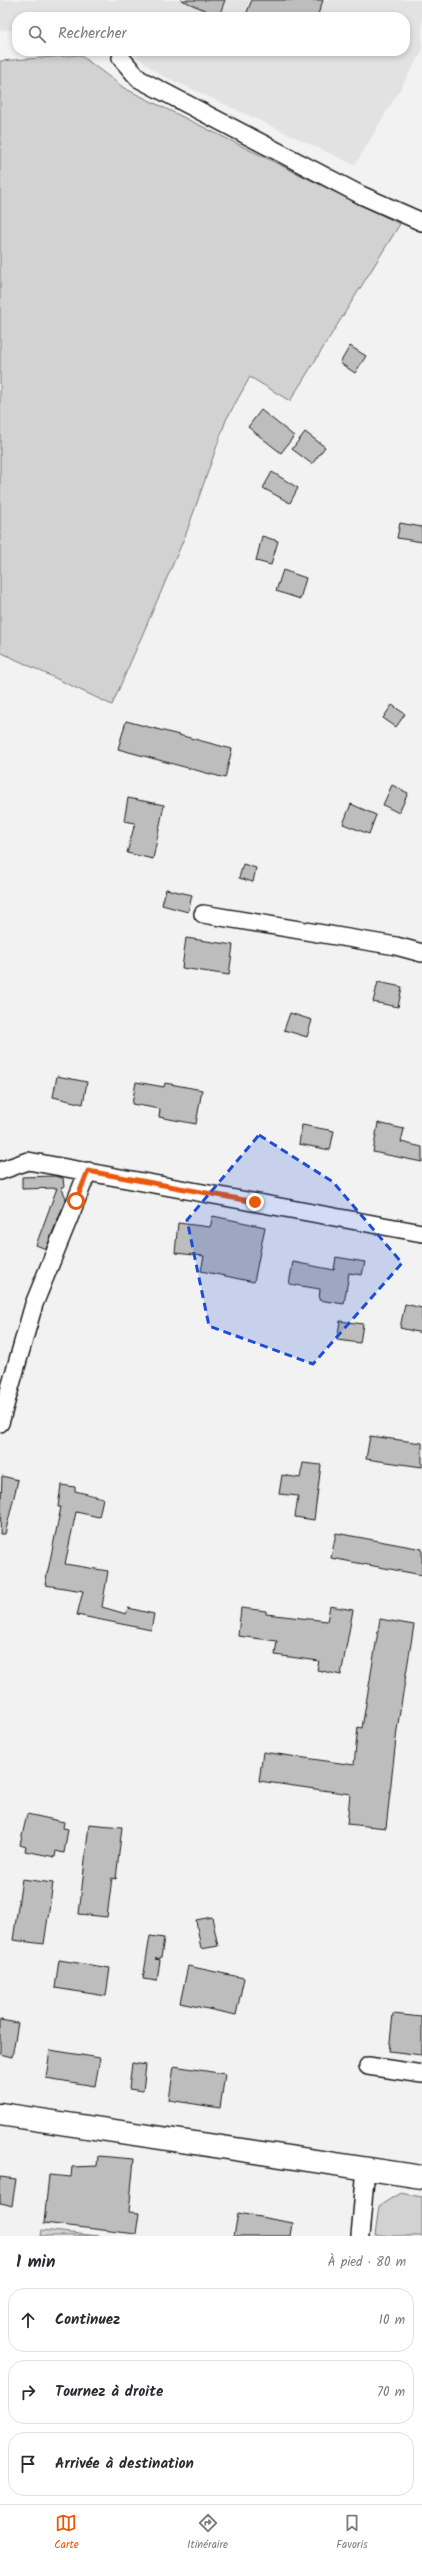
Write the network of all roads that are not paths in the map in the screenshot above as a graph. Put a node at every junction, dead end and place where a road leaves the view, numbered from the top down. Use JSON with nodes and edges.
{"nodes":[{"id":1,"x":121,"y":58,"type":"dead end"},
{"id":2,"x":422,"y":222,"type":"edge"},
{"id":3,"x":203,"y":914,"type":"dead end"},
{"id":4,"x":422,"y":953,"type":"edge"},
{"id":5,"x":0,"y":1171,"type":"edge"},
{"id":6,"x":88,"y":1171,"type":"junction"},
{"id":7,"x":422,"y":1233,"type":"edge"},
{"id":8,"x":0,"y":1423,"type":"edge"},
{"id":9,"x":368,"y":2066,"type":"dead end"},
{"id":10,"x":422,"y":2074,"type":"edge"},
{"id":11,"x":0,"y":2114,"type":"edge"},
{"id":12,"x":366,"y":2168,"type":"junction"},
{"id":13,"x":422,"y":2176,"type":"edge"},
{"id":14,"x":360,"y":2236,"type":"edge"}],
"edges":[{"from":1,"to":2,"type":"street"},
{"from":3,"to":4,"type":"street"},
{"from":5,"to":6,"type":"street"},
{"from":6,"to":7,"type":"street"},
{"from":6,"to":8,"type":"street"},
{"from":9,"to":10,"type":"street"},
{"from":11,"to":12,"type":"street"},
{"from":12,"to":13,"type":"street"},
{"from":12,"to":14,"type":"street"}]}
